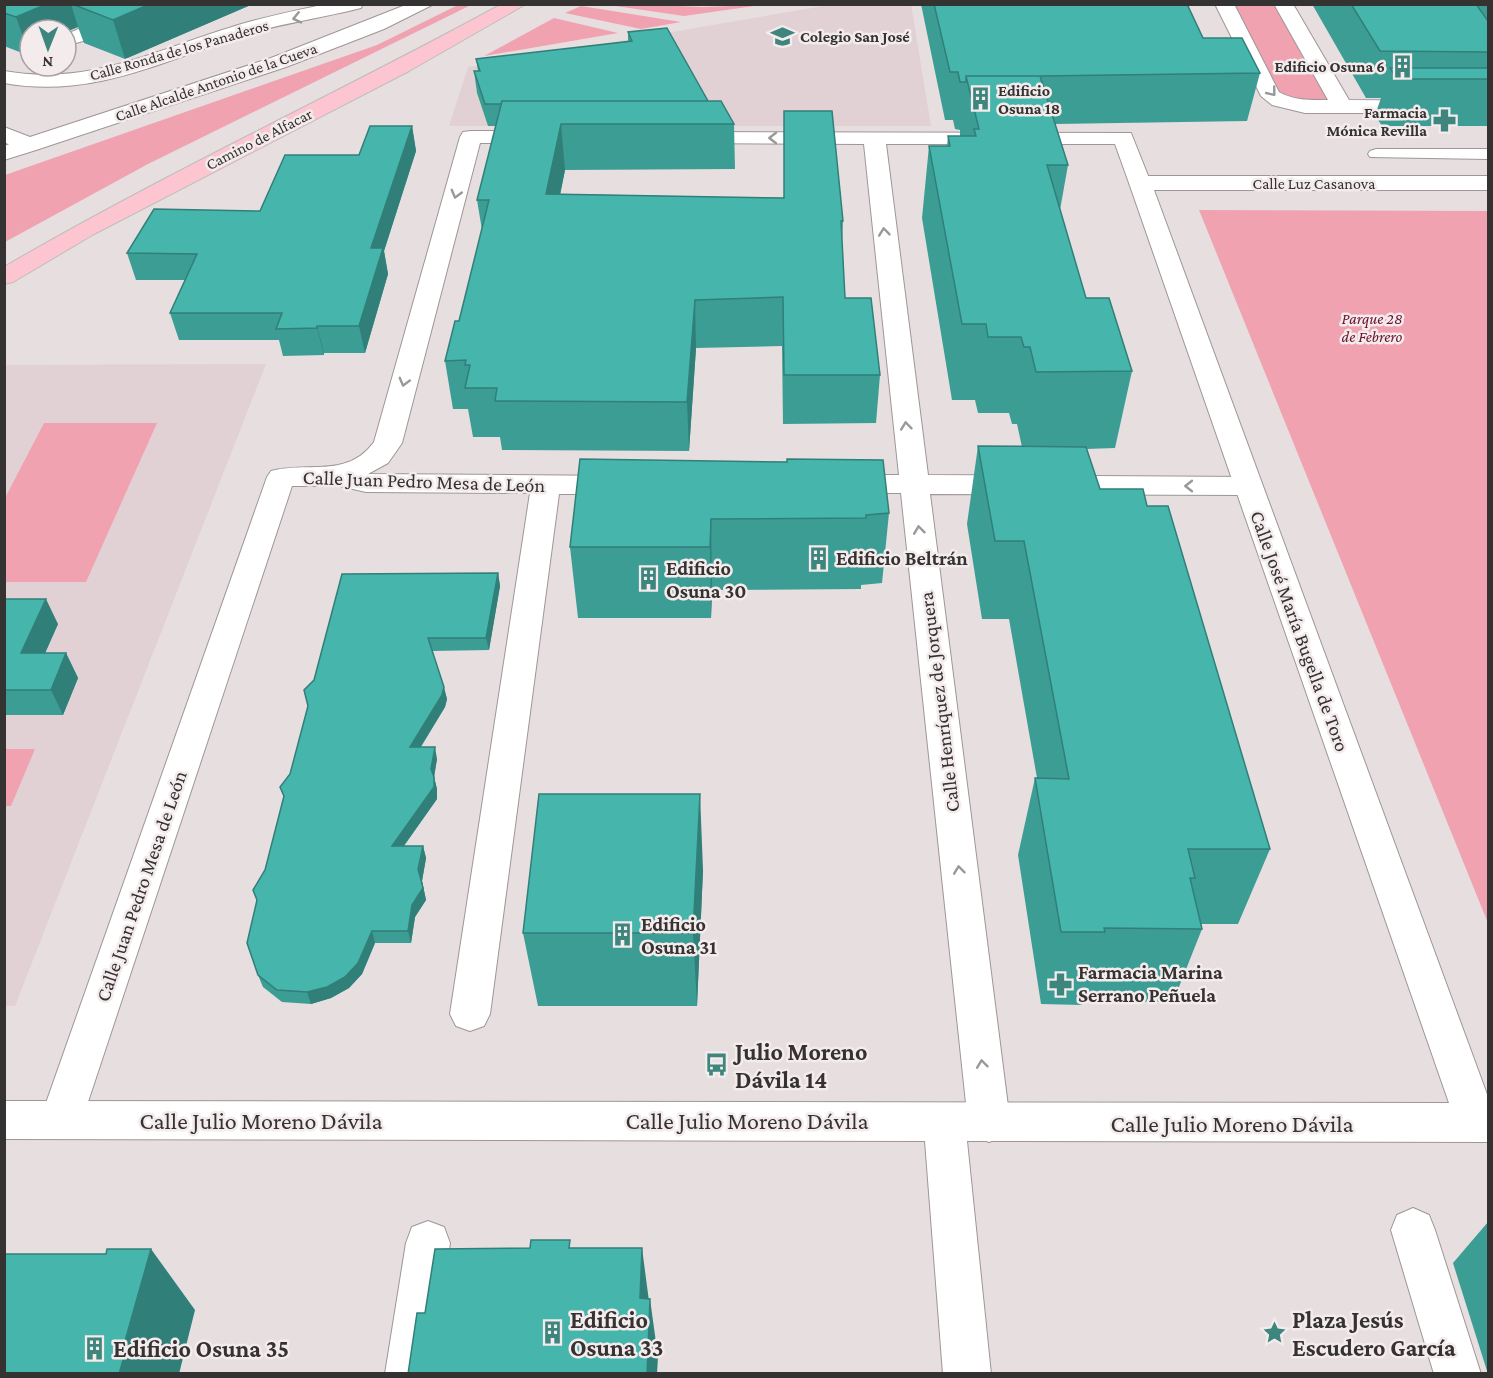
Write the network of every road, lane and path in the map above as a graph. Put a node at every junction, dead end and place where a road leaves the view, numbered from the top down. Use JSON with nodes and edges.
{"nodes":[{"id":1,"x":156,"y":4,"type":"edge"},
{"id":2,"x":354,"y":4,"type":"edge"},
{"id":3,"x":425,"y":4,"type":"edge"},
{"id":4,"x":517,"y":4,"type":"edge"},
{"id":5,"x":1224,"y":4,"type":"edge"},
{"id":6,"x":1283,"y":4,"type":"edge"},
{"id":7,"x":98,"y":8,"type":"edge"},
{"id":8,"x":123,"y":18,"type":"junction"},
{"id":9,"x":78,"y":37,"type":"edge"},
{"id":10,"x":4,"y":77,"type":"edge"},
{"id":11,"x":1342,"y":106,"type":"junction"},
{"id":12,"x":1488,"y":107,"type":"edge"},
{"id":13,"x":4,"y":133,"type":"edge"},
{"id":14,"x":555,"y":137,"type":"edge"},
{"id":15,"x":672,"y":138,"type":"edge"},
{"id":16,"x":874,"y":138,"type":"junction"},
{"id":17,"x":28,"y":145,"type":"junction"},
{"id":18,"x":4,"y":154,"type":"edge"},
{"id":19,"x":1376,"y":154,"type":"dead end"},
{"id":20,"x":1488,"y":154,"type":"edge"},
{"id":21,"x":1140,"y":183,"type":"junction"},
{"id":22,"x":1488,"y":183,"type":"edge"},
{"id":23,"x":4,"y":277,"type":"edge"},
{"id":24,"x":340,"y":477,"type":"junction"},
{"id":25,"x":812,"y":484,"type":"edge"},
{"id":26,"x":913,"y":484,"type":"junction"},
{"id":27,"x":546,"y":485,"type":"junction"},
{"id":28,"x":650,"y":485,"type":"edge"},
{"id":29,"x":1248,"y":486,"type":"junction"},
{"id":30,"x":470,"y":1014,"type":"dead end"},
{"id":31,"x":4,"y":1120,"type":"edge"},
{"id":32,"x":61,"y":1120,"type":"junction"},
{"id":33,"x":944,"y":1120,"type":"junction"},
{"id":34,"x":989,"y":1122,"type":"junction"},
{"id":35,"x":1483,"y":1123,"type":"edge"},
{"id":36,"x":1413,"y":1230,"type":"dead end"},
{"id":37,"x":428,"y":1243,"type":"dead end"},
{"id":38,"x":409,"y":1374,"type":"edge"},
{"id":39,"x":967,"y":1374,"type":"edge"},
{"id":40,"x":1458,"y":1374,"type":"edge"}],
"edges":[{"from":1,"to":8,"type":"street"},
{"from":2,"to":10,"type":"street","name":"Calle Ronda de los Panaderos","one_way":true},
{"from":3,"to":17,"type":"street","name":"Calle Alcalde Antonio de la Cueva"},
{"from":4,"to":23,"type":"main road","name":"Camino de Alfacar"},
{"from":5,"to":11,"type":"street","one_way":true},
{"from":6,"to":11,"type":"street"},
{"from":7,"to":8,"type":"street"},
{"from":8,"to":9,"type":"street"},
{"from":11,"to":12,"type":"street"},
{"from":13,"to":17,"type":"street"},
{"from":14,"to":24,"type":"street","one_way":true},
{"from":16,"to":15,"type":"street","one_way":true},
{"from":16,"to":21,"type":"street","name":"Calle José María Bugella de Toro"},
{"from":26,"to":16,"type":"street","name":"Calle Henríquez de Jorquera","one_way":true},
{"from":17,"to":18,"type":"street","name":"Calle Alcalde Antonio de la Cueva"},
{"from":19,"to":20,"type":"lane"},
{"from":21,"to":22,"type":"street","name":"Calle Luz Casanova"},
{"from":21,"to":29,"type":"street","name":"Calle José María Bugella de Toro"},
{"from":24,"to":27,"type":"street","name":"Calle Juan Pedro Mesa de León"},
{"from":24,"to":32,"type":"street","name":"Calle Juan Pedro Mesa de León"},
{"from":25,"to":26,"type":"street"},
{"from":29,"to":26,"type":"street","one_way":true},
{"from":34,"to":26,"type":"street","name":"Calle Henríquez de Jorquera","one_way":true},
{"from":27,"to":28,"type":"street","name":"Calle Juan Pedro Mesa de León"},
{"from":27,"to":30,"type":"street"},
{"from":29,"to":35,"type":"street","name":"Calle José María Bugella de Toro"},
{"from":31,"to":32,"type":"street","name":"Calle Julio Moreno Dávila"},
{"from":32,"to":33,"type":"street","name":"Calle Julio Moreno Dávila"},
{"from":33,"to":34,"type":"street","name":"Calle Julio Moreno Dávila"},
{"from":33,"to":39,"type":"street"},
{"from":34,"to":35,"type":"street","name":"Calle Julio Moreno Dávila"},
{"from":36,"to":40,"type":"street"},
{"from":37,"to":38,"type":"street"}]}
